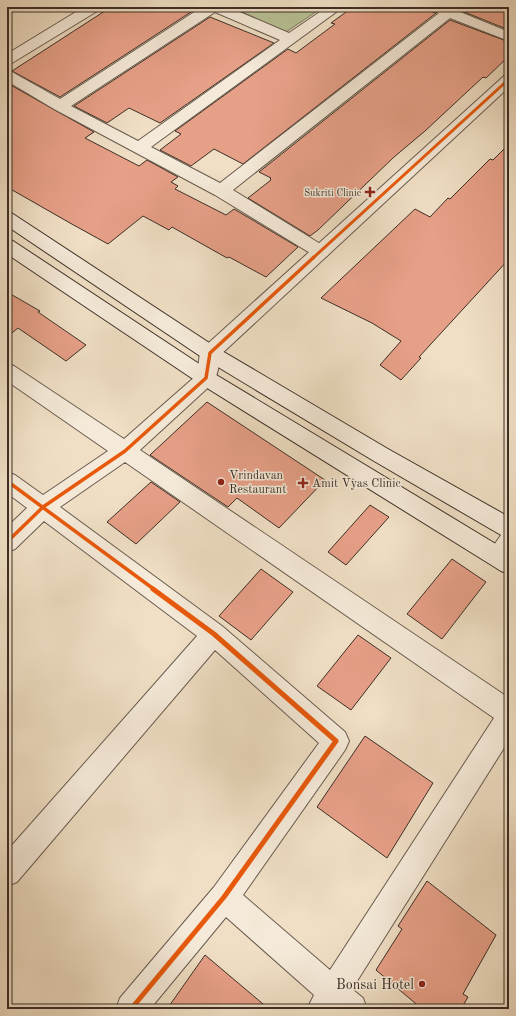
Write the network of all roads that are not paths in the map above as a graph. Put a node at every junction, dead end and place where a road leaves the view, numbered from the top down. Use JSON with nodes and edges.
{"nodes":[{"id":1,"x":94,"y":7,"type":"edge"},
{"id":2,"x":212,"y":7,"type":"edge"},
{"id":3,"x":216,"y":7,"type":"edge"},
{"id":4,"x":336,"y":7,"type":"edge"},
{"id":5,"x":442,"y":10,"type":"edge"},
{"id":6,"x":509,"y":37,"type":"edge"},
{"id":7,"x":290,"y":39,"type":"junction"},
{"id":8,"x":7,"y":60,"type":"edge"},
{"id":9,"x":7,"y":74,"type":"edge"},
{"id":10,"x":509,"y":79,"type":"edge"},
{"id":11,"x":60,"y":106,"type":"junction"},
{"id":12,"x":140,"y":147,"type":"junction"},
{"id":13,"x":221,"y":191,"type":"junction"},
{"id":14,"x":7,"y":218,"type":"edge"},
{"id":15,"x":7,"y":245,"type":"edge"},
{"id":16,"x":321,"y":252,"type":"junction"},
{"id":17,"x":210,"y":353,"type":"junction"},
{"id":18,"x":7,"y":371,"type":"edge"},
{"id":19,"x":206,"y":378,"type":"junction"},
{"id":20,"x":125,"y":451,"type":"junction"},
{"id":21,"x":7,"y":481,"type":"edge"},
{"id":22,"x":43,"y":507,"type":"junction"},
{"id":23,"x":509,"y":528,"type":"edge"},
{"id":24,"x":509,"y":533,"type":"edge"},
{"id":25,"x":7,"y":542,"type":"edge"},
{"id":26,"x":501,"y":560,"type":"edge"},
{"id":27,"x":214,"y":634,"type":"junction"},
{"id":28,"x":509,"y":713,"type":"edge"},
{"id":29,"x":509,"y":717,"type":"edge"},
{"id":30,"x":7,"y":872,"type":"edge"},
{"id":31,"x":224,"y":897,"type":"junction"},
{"id":32,"x":336,"y":1003,"type":"edge"},
{"id":33,"x":131,"y":1009,"type":"edge"}],
"edges":[{"from":1,"to":8,"type":"street"},
{"from":2,"to":11,"type":"street"},
{"from":3,"to":7,"type":"street"},
{"from":4,"to":7,"type":"street"},
{"from":5,"to":6,"type":"street"},
{"from":5,"to":13,"type":"street"},
{"from":7,"to":12,"type":"street"},
{"from":9,"to":11,"type":"street"},
{"from":10,"to":16,"type":"street"},
{"from":11,"to":12,"type":"street"},
{"from":12,"to":13,"type":"street"},
{"from":13,"to":16,"type":"street"},
{"from":14,"to":17,"type":"street"},
{"from":15,"to":19,"type":"street"},
{"from":16,"to":17,"type":"street"},
{"from":17,"to":19,"type":"street"},
{"from":17,"to":23,"type":"street"},
{"from":18,"to":20,"type":"street"},
{"from":19,"to":20,"type":"street"},
{"from":19,"to":26,"type":"street"},
{"from":20,"to":22,"type":"street"},
{"from":20,"to":28,"type":"street"},
{"from":21,"to":22,"type":"street"},
{"from":22,"to":25,"type":"street"},
{"from":22,"to":27,"type":"street"},
{"from":24,"to":26,"type":"lane"},
{"from":27,"to":30,"type":"street"},
{"from":27,"to":31,"type":"street"},
{"from":29,"to":32,"type":"street"},
{"from":31,"to":32,"type":"street"},
{"from":31,"to":33,"type":"street"}]}
